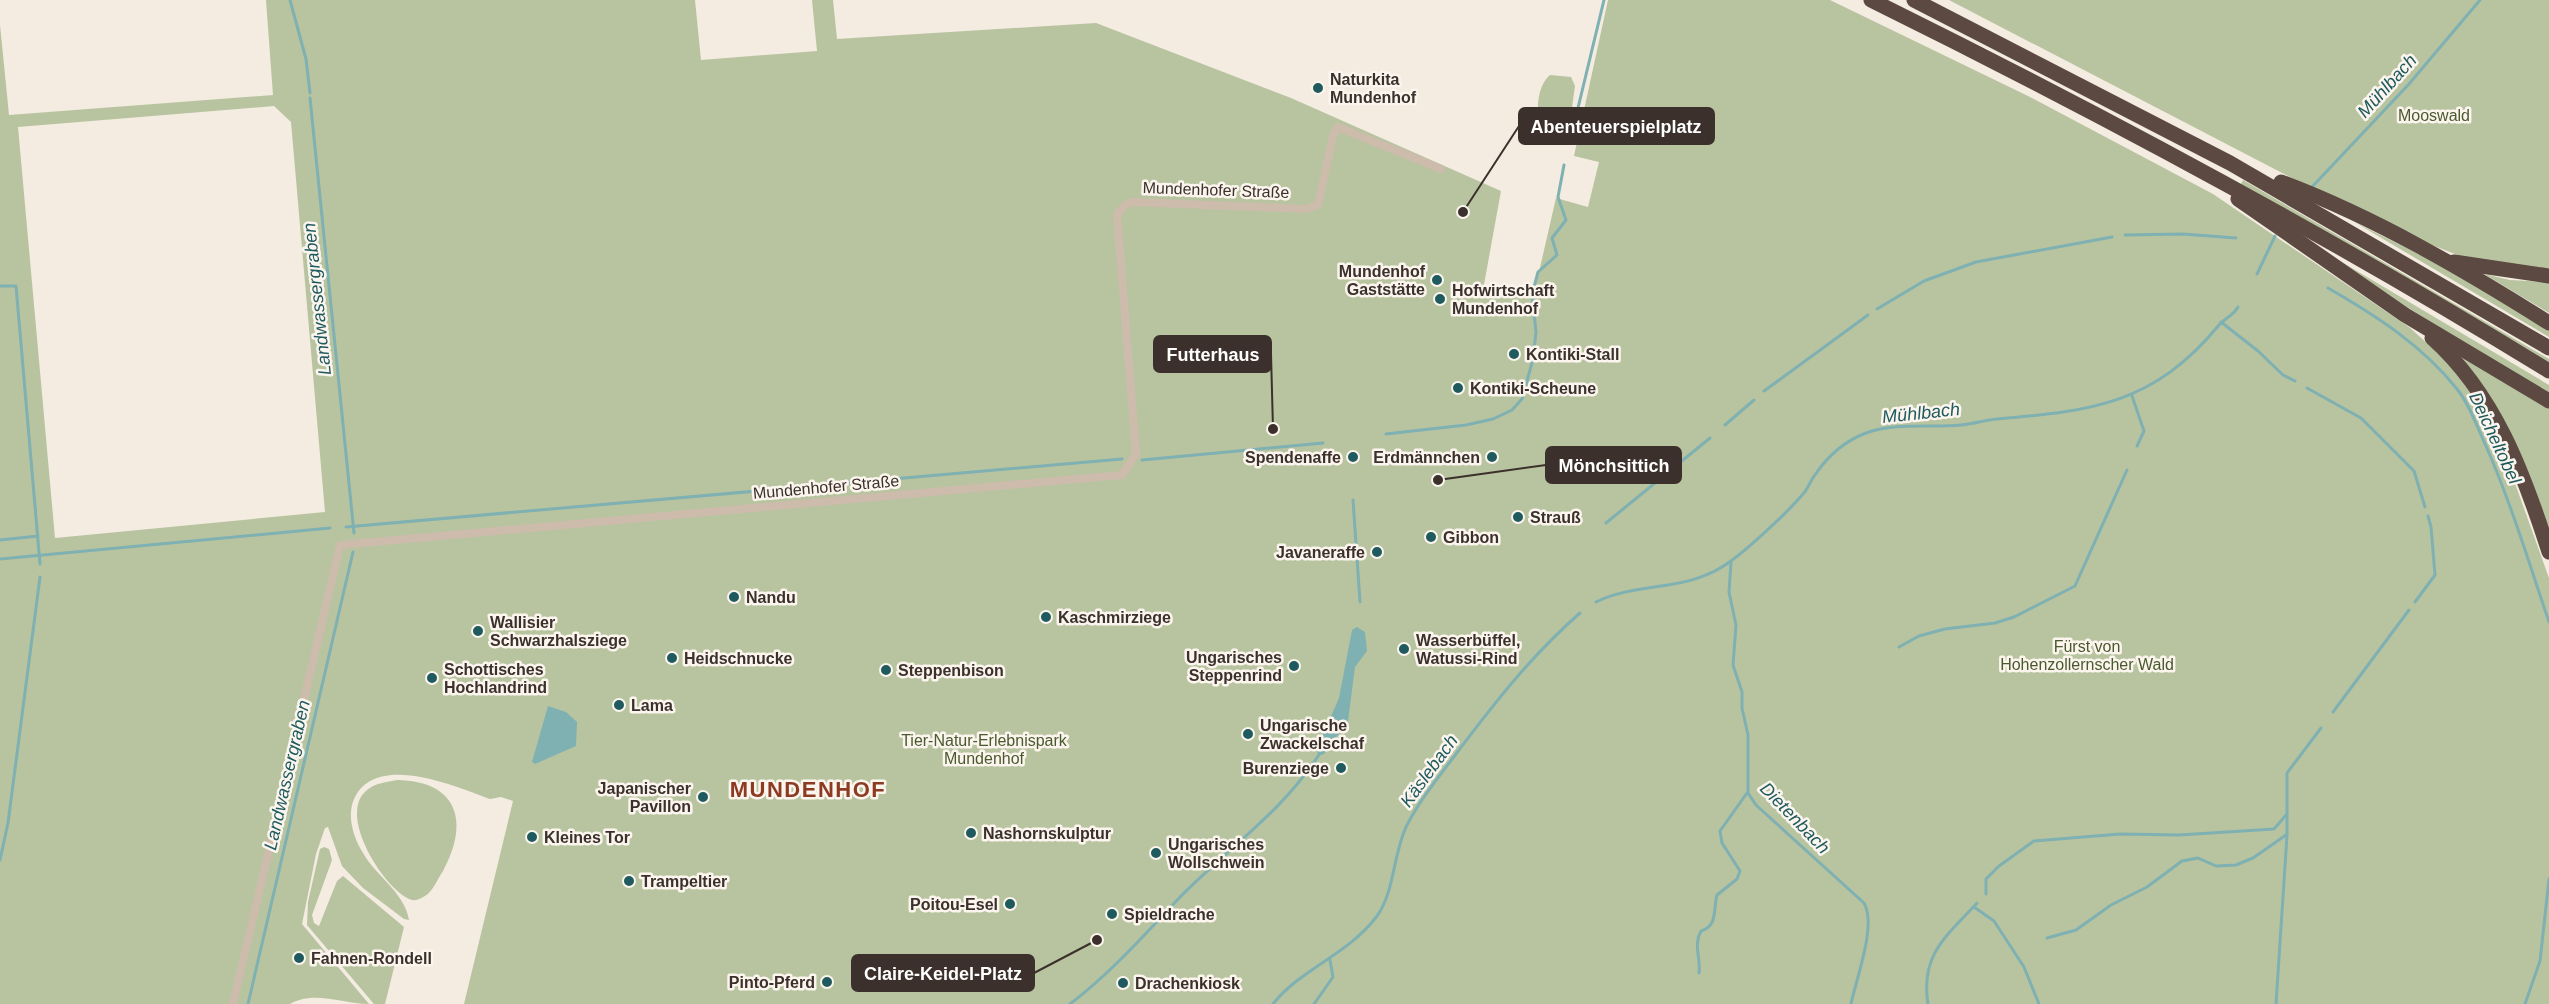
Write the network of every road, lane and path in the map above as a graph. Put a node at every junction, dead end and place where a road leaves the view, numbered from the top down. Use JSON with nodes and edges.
{"nodes":[{"id":1,"x":1871,"y":0,"type":"edge"},
{"id":2,"x":1914,"y":0,"type":"edge"},
{"id":3,"x":2230,"y":163,"type":"junction"},
{"id":4,"x":2195,"y":166,"type":"junction"},
{"id":5,"x":1441,"y":169,"type":"dead end"},
{"id":6,"x":2442,"y":260,"type":"junction"},
{"id":7,"x":2549,"y":276,"type":"edge"},
{"id":8,"x":2405,"y":315,"type":"junction"},
{"id":9,"x":2549,"y":323,"type":"edge"},
{"id":10,"x":2549,"y":348,"type":"edge"},
{"id":11,"x":2549,"y":371,"type":"edge"},
{"id":12,"x":2549,"y":402,"type":"edge"},
{"id":13,"x":2549,"y":552,"type":"edge"},
{"id":14,"x":233,"y":1004,"type":"edge"}],
"edges":[{"from":1,"to":4,"type":"highway"},
{"from":2,"to":3,"type":"highway"},
{"from":3,"to":6,"type":"highway"},
{"from":3,"to":10,"type":"highway"},
{"from":4,"to":8,"type":"highway"},
{"from":4,"to":11,"type":"highway"},
{"from":5,"to":14,"type":"street","name":"Mundenhofer Straße"},
{"from":6,"to":7,"type":"highway"},
{"from":6,"to":9,"type":"highway"},
{"from":8,"to":12,"type":"highway"},
{"from":8,"to":13,"type":"highway"}]}
